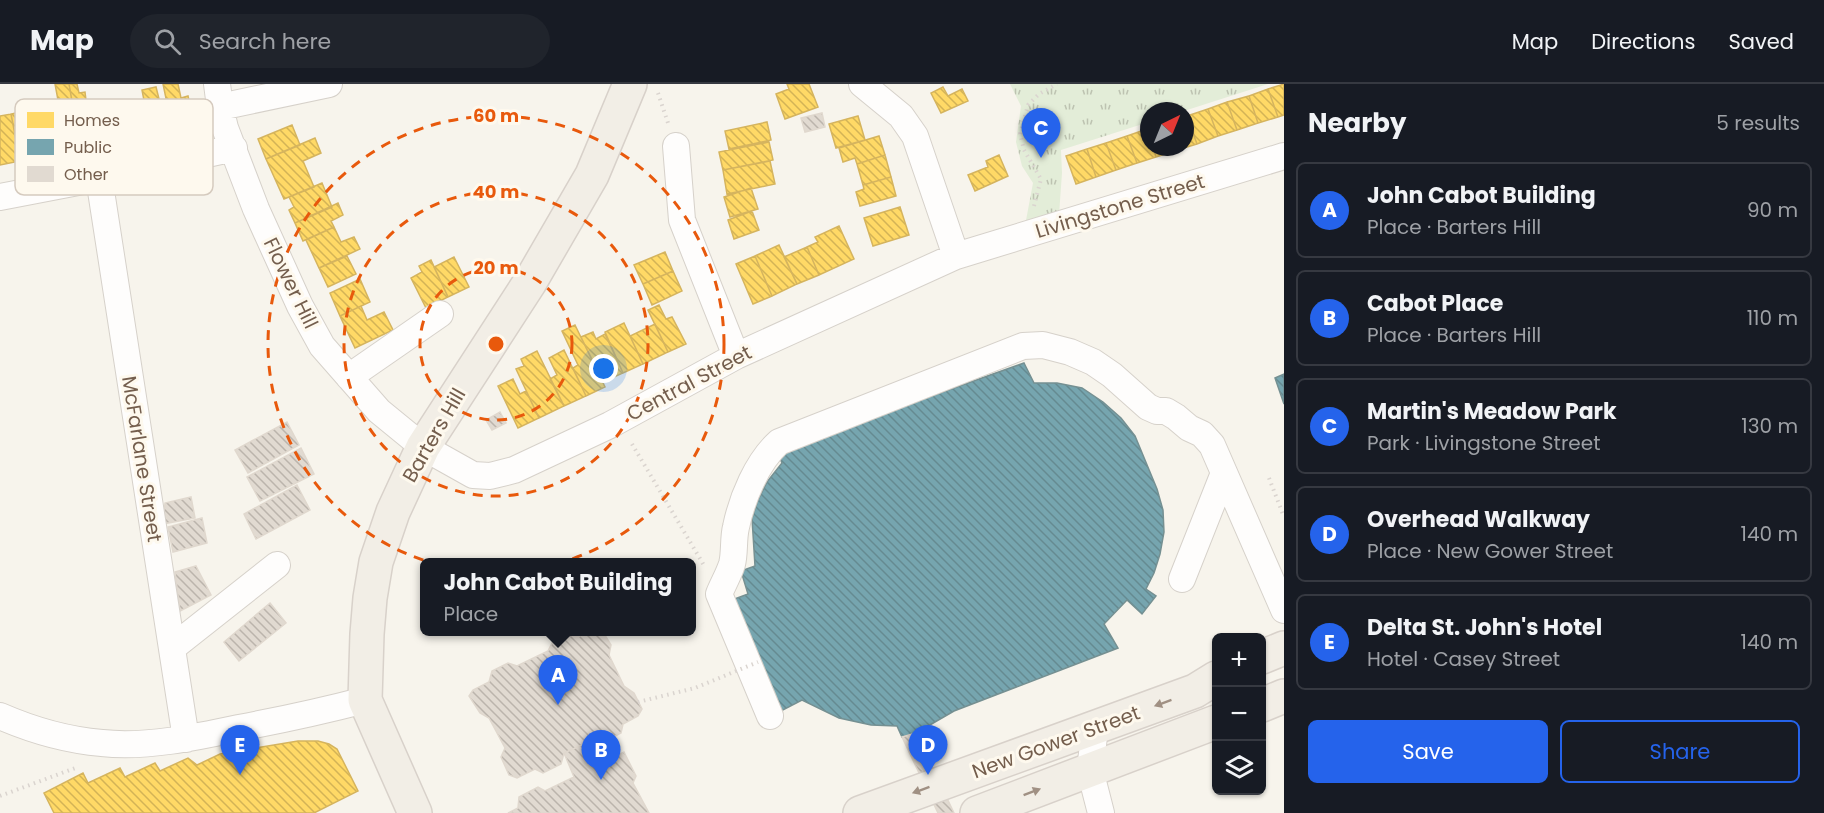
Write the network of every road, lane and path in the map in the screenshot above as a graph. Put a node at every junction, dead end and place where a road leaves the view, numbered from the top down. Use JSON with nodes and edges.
{"nodes":[{"id":1,"x":329,"y":84,"type":"edge"},
{"id":2,"x":630,"y":84,"type":"edge"},
{"id":3,"x":655,"y":84,"type":"edge"},
{"id":4,"x":862,"y":84,"type":"edge"},
{"id":5,"x":1057,"y":84,"type":"edge"},
{"id":6,"x":219,"y":95,"type":"edge"},
{"id":7,"x":676,"y":146,"type":"joint"},
{"id":8,"x":234,"y":148,"type":"junction"},
{"id":9,"x":213,"y":153,"type":"edge"},
{"id":10,"x":1284,"y":156,"type":"edge"},
{"id":11,"x":15,"y":194,"type":"edge"},
{"id":12,"x":102,"y":195,"type":"edge"},
{"id":13,"x":0,"y":197,"type":"edge"},
{"id":14,"x":1032,"y":213,"type":"dead end"},
{"id":15,"x":956,"y":256,"type":"junction"},
{"id":16,"x":440,"y":314,"type":"dead end"},
{"id":17,"x":736,"y":356,"type":"junction"},
{"id":18,"x":349,"y":377,"type":"junction"},
{"id":19,"x":632,"y":444,"type":"dead end"},
{"id":20,"x":423,"y":447,"type":"junction"},
{"id":21,"x":1224,"y":473,"type":"junction"},
{"id":22,"x":1269,"y":478,"type":"dead end"},
{"id":23,"x":1284,"y":517,"type":"edge"},
{"id":24,"x":278,"y":565,"type":"dead end"},
{"id":25,"x":709,"y":573,"type":"dead end"},
{"id":26,"x":1182,"y":579,"type":"dead end"},
{"id":27,"x":1284,"y":610,"type":"edge"},
{"id":28,"x":172,"y":648,"type":"junction"},
{"id":29,"x":1284,"y":648,"type":"edge"},
{"id":30,"x":1266,"y":655,"type":"edge"},
{"id":31,"x":753,"y":664,"type":"junction"},
{"id":32,"x":1212,"y":680,"type":"edge"},
{"id":33,"x":1284,"y":696,"type":"edge"},
{"id":34,"x":365,"y":700,"type":"junction"},
{"id":35,"x":638,"y":702,"type":"dead end"},
{"id":36,"x":1266,"y":703,"type":"edge"},
{"id":37,"x":0,"y":716,"type":"edge"},
{"id":38,"x":770,"y":716,"type":"dead end"},
{"id":39,"x":1212,"y":724,"type":"edge"},
{"id":40,"x":1095,"y":728,"type":"junction"},
{"id":41,"x":186,"y":739,"type":"junction"},
{"id":42,"x":82,"y":765,"type":"dead end"},
{"id":43,"x":1090,"y":770,"type":"junction"},
{"id":44,"x":0,"y":796,"type":"edge"},
{"id":45,"x":415,"y":813,"type":"edge"},
{"id":46,"x":860,"y":813,"type":"edge"},
{"id":47,"x":977,"y":813,"type":"edge"},
{"id":48,"x":1101,"y":813,"type":"edge"}],
"edges":[{"from":1,"to":6,"type":"street"},
{"from":2,"to":20,"type":"main road","name":"Barters Hill"},
{"from":3,"to":7,"type":"path"},
{"from":4,"to":15,"type":"street"},
{"from":5,"to":14,"type":"path"},
{"from":6,"to":8,"type":"street","name":"Flower Hill"},
{"from":7,"to":17,"type":"street"},
{"from":8,"to":9,"type":"street"},
{"from":8,"to":18,"type":"street","name":"Flower Hill"},
{"from":10,"to":15,"type":"street","name":"Livingstone Street"},
{"from":11,"to":13,"type":"street"},
{"from":12,"to":28,"type":"street","name":"McFarlane Street"},
{"from":15,"to":17,"type":"street","name":"Central Street"},
{"from":16,"to":18,"type":"street"},
{"from":17,"to":20,"type":"street","name":"Central Street"},
{"from":18,"to":20,"type":"street","name":"Flower Hill"},
{"from":19,"to":25,"type":"path"},
{"from":20,"to":34,"type":"main road","name":"Barters Hill"},
{"from":21,"to":26,"type":"street"},
{"from":21,"to":27,"type":"street"},
{"from":21,"to":31,"type":"street"},
{"from":22,"to":23,"type":"path"},
{"from":24,"to":28,"type":"street"},
{"from":28,"to":41,"type":"street","name":"McFarlane Street"},
{"from":29,"to":30,"type":"main road"},
{"from":31,"to":35,"type":"path","bridge":true},
{"from":31,"to":38,"type":"street"},
{"from":32,"to":40,"type":"main road","name":"New Gower Street","one_way":true},
{"from":33,"to":36,"type":"main road"},
{"from":34,"to":41,"type":"street"},
{"from":34,"to":45,"type":"main road","name":"Barters Hill"},
{"from":37,"to":41,"type":"street"},
{"from":39,"to":43,"type":"main road","name":"New Gower Street"},
{"from":40,"to":43,"type":"street"},
{"from":40,"to":46,"type":"main road","name":"New Gower Street","one_way":true},
{"from":42,"to":44,"type":"path"},
{"from":47,"to":43,"type":"main road","name":"New Gower Street","one_way":true},
{"from":43,"to":48,"type":"street"}]}
